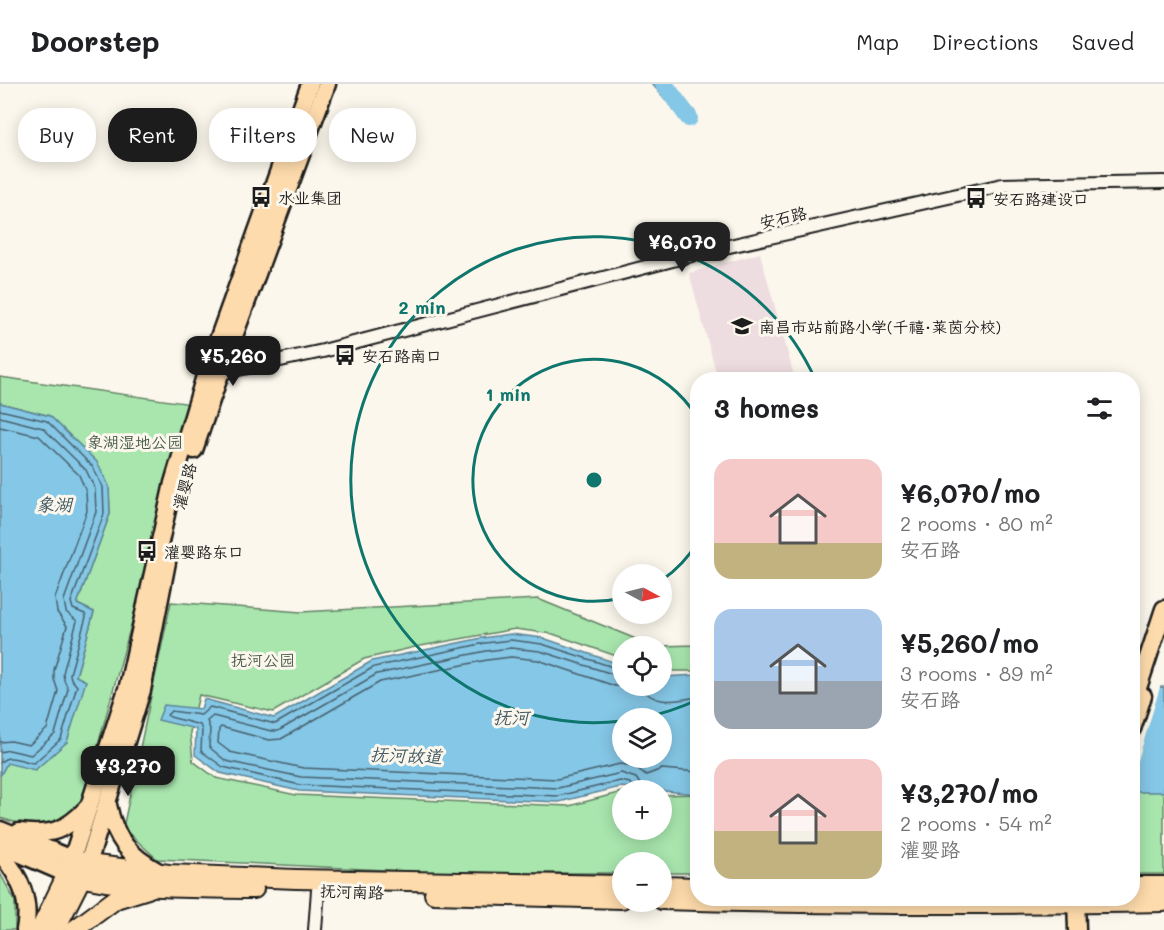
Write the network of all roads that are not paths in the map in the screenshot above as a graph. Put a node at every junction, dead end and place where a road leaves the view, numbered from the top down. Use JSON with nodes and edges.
{"nodes":[{"id":1,"x":310,"y":84,"type":"edge"},
{"id":2,"x":327,"y":84,"type":"edge"},
{"id":3,"x":1164,"y":182,"type":"edge"},
{"id":4,"x":212,"y":375,"type":"junction"},
{"id":5,"x":1164,"y":609,"type":"edge"},
{"id":6,"x":1161,"y":636,"type":"edge"},
{"id":7,"x":1140,"y":686,"type":"edge"},
{"id":8,"x":1140,"y":703,"type":"edge"},
{"id":9,"x":108,"y":804,"type":"junction"},
{"id":10,"x":90,"y":805,"type":"junction"},
{"id":11,"x":0,"y":829,"type":"edge"},
{"id":12,"x":0,"y":845,"type":"edge"},
{"id":13,"x":0,"y":853,"type":"edge"},
{"id":14,"x":77,"y":869,"type":"junction"},
{"id":15,"x":157,"y":880,"type":"junction"},
{"id":16,"x":612,"y":885,"type":"edge"},
{"id":17,"x":672,"y":886,"type":"edge"},
{"id":18,"x":690,"y":886,"type":"edge"},
{"id":19,"x":1140,"y":886,"type":"edge"},
{"id":20,"x":1164,"y":886,"type":"edge"},
{"id":21,"x":322,"y":890,"type":"junction"},
{"id":22,"x":612,"y":899,"type":"edge"},
{"id":23,"x":672,"y":900,"type":"edge"},
{"id":24,"x":690,"y":901,"type":"edge"},
{"id":25,"x":1140,"y":902,"type":"edge"},
{"id":26,"x":1164,"y":902,"type":"edge"},
{"id":27,"x":1079,"y":906,"type":"edge"},
{"id":28,"x":25,"y":930,"type":"edge"},
{"id":29,"x":40,"y":930,"type":"edge"},
{"id":30,"x":55,"y":930,"type":"edge"},
{"id":31,"x":74,"y":930,"type":"edge"},
{"id":32,"x":315,"y":930,"type":"edge"},
{"id":33,"x":322,"y":930,"type":"edge"},
{"id":34,"x":1077,"y":930,"type":"edge"}],
"edges":[{"from":1,"to":4,"type":"main road","name":"灌婴路"},
{"from":2,"to":4,"type":"main road","name":"灌婴路"},
{"from":3,"to":4,"type":"street","name":"安石路"},
{"from":4,"to":9,"type":"main road","name":"灌婴路"},
{"from":4,"to":10,"type":"main road","name":"灌婴路"},
{"from":5,"to":6,"type":"main road"},
{"from":6,"to":7,"type":"main road"},
{"from":6,"to":8,"type":"main road"},
{"from":9,"to":14,"type":"main road","name":"灌婴路"},
{"from":9,"to":15,"type":"main road"},
{"from":10,"to":11,"type":"main road"},
{"from":10,"to":14,"type":"main road","name":"灌婴路"},
{"from":11,"to":14,"type":"main road"},
{"from":12,"to":14,"type":"main road"},
{"from":13,"to":28,"type":"main road"},
{"from":14,"to":15,"type":"highway","name":"抚河南路"},
{"from":14,"to":29,"type":"highway"},
{"from":14,"to":30,"type":"highway"},
{"from":15,"to":16,"type":"highway","name":"抚河南路"},
{"from":15,"to":21,"type":"highway","name":"抚河南路"},
{"from":15,"to":31,"type":"highway"},
{"from":17,"to":18,"type":"highway"},
{"from":19,"to":20,"type":"highway"},
{"from":21,"to":22,"type":"highway","name":"抚河南路"},
{"from":21,"to":32,"type":"street"},
{"from":21,"to":33,"type":"street"},
{"from":23,"to":24,"type":"highway"},
{"from":25,"to":26,"type":"highway"},
{"from":27,"to":34,"type":"main road"}]}
